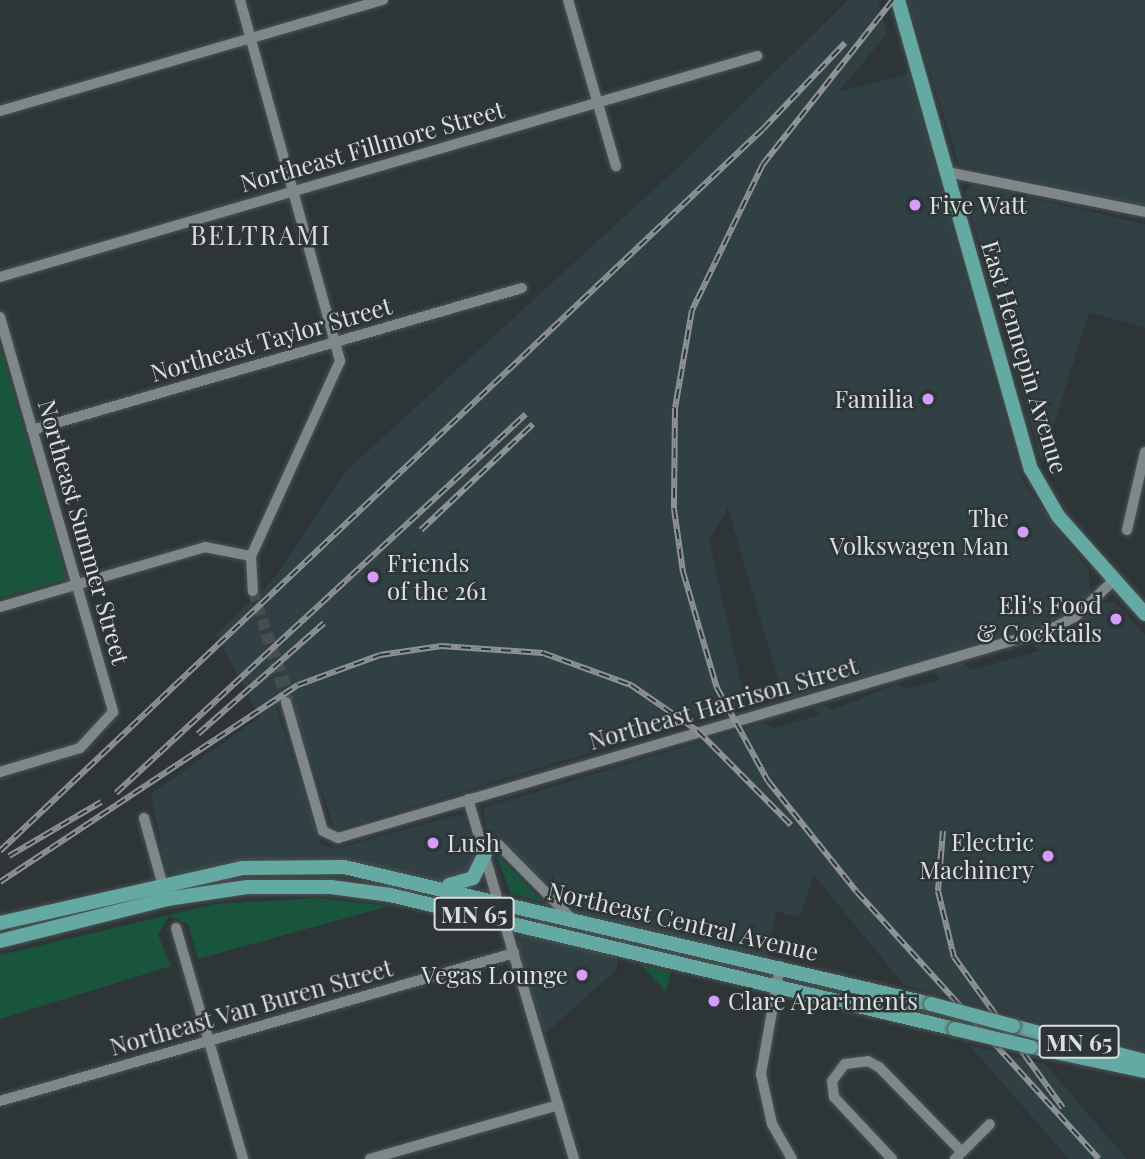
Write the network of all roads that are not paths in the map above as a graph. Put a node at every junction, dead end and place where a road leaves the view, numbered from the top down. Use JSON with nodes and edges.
{"nodes":[{"id":1,"x":240,"y":0,"type":"edge"},
{"id":2,"x":383,"y":0,"type":"edge"},
{"id":3,"x":568,"y":0,"type":"edge"},
{"id":4,"x":898,"y":0,"type":"edge"},
{"id":5,"x":251,"y":38,"type":"junction"},
{"id":6,"x":757,"y":56,"type":"dead end"},
{"id":7,"x":598,"y":102,"type":"junction"},
{"id":8,"x":0,"y":111,"type":"edge"},
{"id":9,"x":616,"y":166,"type":"dead end"},
{"id":10,"x":947,"y":172,"type":"junction"},
{"id":11,"x":294,"y":191,"type":"junction"},
{"id":12,"x":1145,"y":212,"type":"edge"},
{"id":13,"x":0,"y":277,"type":"edge"},
{"id":14,"x":522,"y":288,"type":"dead end"},
{"id":15,"x":0,"y":317,"type":"edge"},
{"id":16,"x":337,"y":342,"type":"junction"},
{"id":17,"x":32,"y":430,"type":"junction"},
{"id":18,"x":1145,"y":452,"type":"edge"},
{"id":19,"x":1127,"y":530,"type":"dead end"},
{"id":20,"x":251,"y":556,"type":"junction"},
{"id":21,"x":1114,"y":580,"type":"junction"},
{"id":22,"x":77,"y":584,"type":"junction"},
{"id":23,"x":253,"y":592,"type":"tunnel mouth"},
{"id":24,"x":0,"y":607,"type":"edge"},
{"id":25,"x":1145,"y":614,"type":"edge"},
{"id":26,"x":286,"y":702,"type":"dead end"},
{"id":27,"x":0,"y":772,"type":"edge"},
{"id":28,"x":468,"y":799,"type":"junction"},
{"id":29,"x":144,"y":818,"type":"dead end"},
{"id":30,"x":483,"y":847,"type":"junction"},
{"id":31,"x":162,"y":882,"type":"junction"},
{"id":32,"x":432,"y":885,"type":"junction"},
{"id":33,"x":167,"y":899,"type":"junction"},
{"id":34,"x":499,"y":900,"type":"junction"},
{"id":35,"x":572,"y":919,"type":"junction"},
{"id":36,"x":505,"y":921,"type":"junction"},
{"id":37,"x":0,"y":922,"type":"edge"},
{"id":38,"x":176,"y":928,"type":"dead end"},
{"id":39,"x":0,"y":941,"type":"edge"},
{"id":40,"x":514,"y":953,"type":"junction"},
{"id":41,"x":780,"y":966,"type":"junction"},
{"id":42,"x":776,"y":985,"type":"junction"},
{"id":43,"x":209,"y":1040,"type":"junction"},
{"id":44,"x":1145,"y":1060,"type":"edge"},
{"id":45,"x":1145,"y":1072,"type":"edge"},
{"id":46,"x":0,"y":1101,"type":"edge"},
{"id":47,"x":558,"y":1105,"type":"junction"},
{"id":48,"x":990,"y":1124,"type":"dead end"},
{"id":49,"x":958,"y":1156,"type":"edge"},
{"id":50,"x":243,"y":1159,"type":"edge"},
{"id":51,"x":370,"y":1159,"type":"edge"},
{"id":52,"x":573,"y":1159,"type":"edge"},
{"id":53,"x":792,"y":1159,"type":"edge"},
{"id":54,"x":892,"y":1159,"type":"edge"}],
"edges":[{"from":1,"to":5,"type":"street"},
{"from":2,"to":5,"type":"street"},
{"from":3,"to":7,"type":"street"},
{"from":4,"to":10,"type":"main road","name":"East Hennepin Avenue"},
{"from":5,"to":8,"type":"street"},
{"from":5,"to":11,"type":"street"},
{"from":6,"to":7,"type":"street","name":"Northeast Fillmore Street"},
{"from":7,"to":9,"type":"street"},
{"from":7,"to":11,"type":"street","name":"Northeast Fillmore Street"},
{"from":10,"to":12,"type":"street"},
{"from":10,"to":21,"type":"main road","name":"East Hennepin Avenue"},
{"from":11,"to":13,"type":"street","name":"Northeast Fillmore Street"},
{"from":11,"to":16,"type":"street"},
{"from":14,"to":16,"type":"street","name":"Northeast Taylor Street"},
{"from":15,"to":17,"type":"street","name":"Northeast Summer Street"},
{"from":16,"to":17,"type":"street","name":"Northeast Taylor Street"},
{"from":16,"to":20,"type":"street"},
{"from":17,"to":22,"type":"street","name":"Northeast Summer Street"},
{"from":18,"to":19,"type":"street"},
{"from":20,"to":22,"type":"street"},
{"from":20,"to":23,"type":"street"},
{"from":21,"to":25,"type":"main road","name":"East Hennepin Avenue"},
{"from":21,"to":28,"type":"street","name":"Northeast Harrison Street"},
{"from":22,"to":24,"type":"street"},
{"from":22,"to":27,"type":"street","name":"Northeast Summer Street"},
{"from":26,"to":28,"type":"street","name":"Northeast Harrison Street"},
{"from":28,"to":30,"type":"street"},
{"from":29,"to":31,"type":"street"},
{"from":30,"to":32,"type":"main road"},
{"from":30,"to":34,"type":"street"},
{"from":30,"to":35,"type":"street"},
{"from":31,"to":32,"type":"main road","name":"Northeast Central Avenue","number":"MN 65"},
{"from":31,"to":33,"type":"street"},
{"from":31,"to":37,"type":"main road","name":"Northeast Central Avenue","number":"MN 65"},
{"from":32,"to":34,"type":"main road","name":"Northeast Central Avenue","number":"MN 65"},
{"from":33,"to":36,"type":"main road","name":"Northeast Central Avenue","number":"MN 65"},
{"from":33,"to":39,"type":"main road","name":"Northeast Central Avenue","number":"MN 65"},
{"from":34,"to":35,"type":"main road","name":"Northeast Central Avenue","number":"MN 65"},
{"from":34,"to":36,"type":"street"},
{"from":35,"to":41,"type":"main road","name":"Northeast Central Avenue","number":"MN 65"},
{"from":36,"to":40,"type":"street"},
{"from":36,"to":42,"type":"main road","name":"Northeast Central Avenue","number":"MN 65"},
{"from":38,"to":43,"type":"street"},
{"from":40,"to":43,"type":"street","name":"Northeast Van Buren Street"},
{"from":40,"to":47,"type":"street"},
{"from":41,"to":42,"type":"street"},
{"from":41,"to":44,"type":"main road","name":"Northeast Central Avenue","number":"MN 65","bridge":true},
{"from":42,"to":45,"type":"main road","name":"Northeast Central Avenue","number":"MN 65","bridge":true},
{"from":42,"to":53,"type":"street"},
{"from":43,"to":46,"type":"street","name":"Northeast Van Buren Street"},
{"from":43,"to":50,"type":"street"},
{"from":47,"to":51,"type":"street"},
{"from":47,"to":52,"type":"street"},
{"from":48,"to":49,"type":"street"},
{"from":49,"to":54,"type":"street"}]}
